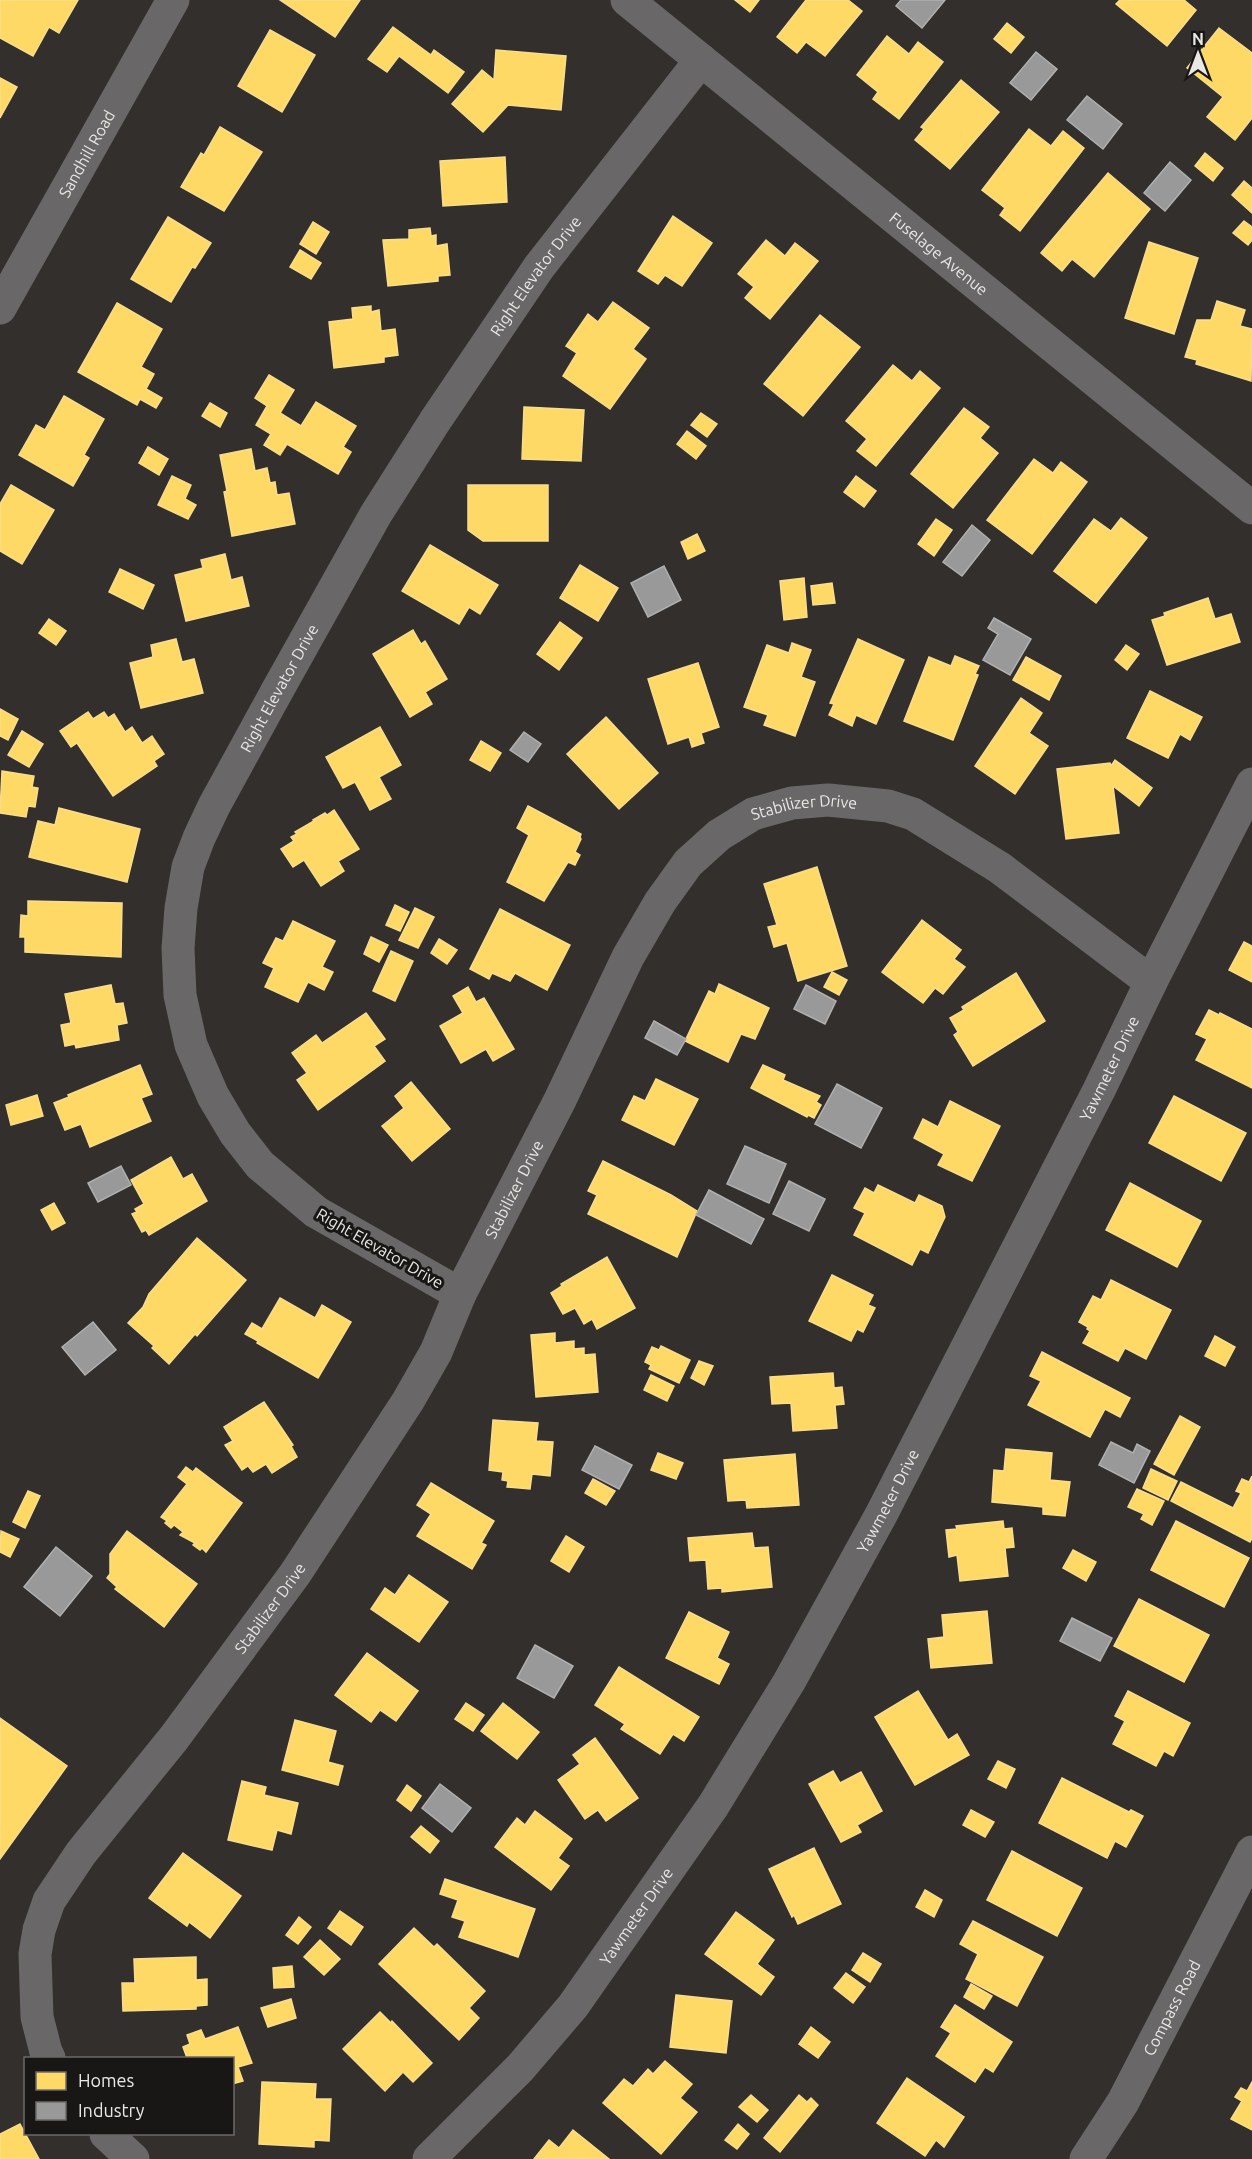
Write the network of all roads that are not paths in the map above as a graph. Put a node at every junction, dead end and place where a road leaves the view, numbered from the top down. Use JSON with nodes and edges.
{"nodes":[{"id":1,"x":173,"y":0,"type":"edge"},
{"id":2,"x":627,"y":0,"type":"edge"},
{"id":3,"x":701,"y":60,"type":"junction"},
{"id":4,"x":0,"y":308,"type":"edge"},
{"id":5,"x":1252,"y":508,"type":"edge"},
{"id":6,"x":1252,"y":784,"type":"edge"},
{"id":7,"x":1151,"y":982,"type":"junction"},
{"id":8,"x":460,"y":1294,"type":"junction"},
{"id":9,"x":1252,"y":1852,"type":"edge"},
{"id":10,"x":48,"y":2057,"type":"edge"},
{"id":11,"x":108,"y":2135,"type":"edge"},
{"id":12,"x":133,"y":2159,"type":"edge"},
{"id":13,"x":429,"y":2159,"type":"edge"},
{"id":14,"x":1086,"y":2159,"type":"edge"}],
"edges":[{"from":1,"to":4,"type":"street","name":"Sandhill Road"},
{"from":2,"to":3,"type":"street","name":"Fuselage Avenue"},
{"from":3,"to":5,"type":"street","name":"Fuselage Avenue"},
{"from":3,"to":8,"type":"street","name":"Right Elevator Drive"},
{"from":6,"to":7,"type":"street","name":"Yawmeter Drive"},
{"from":7,"to":8,"type":"street","name":"Stabilizer Drive"},
{"from":7,"to":13,"type":"street","name":"Yawmeter Drive"},
{"from":8,"to":10,"type":"street","name":"Stabilizer Drive"},
{"from":9,"to":14,"type":"street","name":"Compass Road"},
{"from":11,"to":12,"type":"street"}]}
